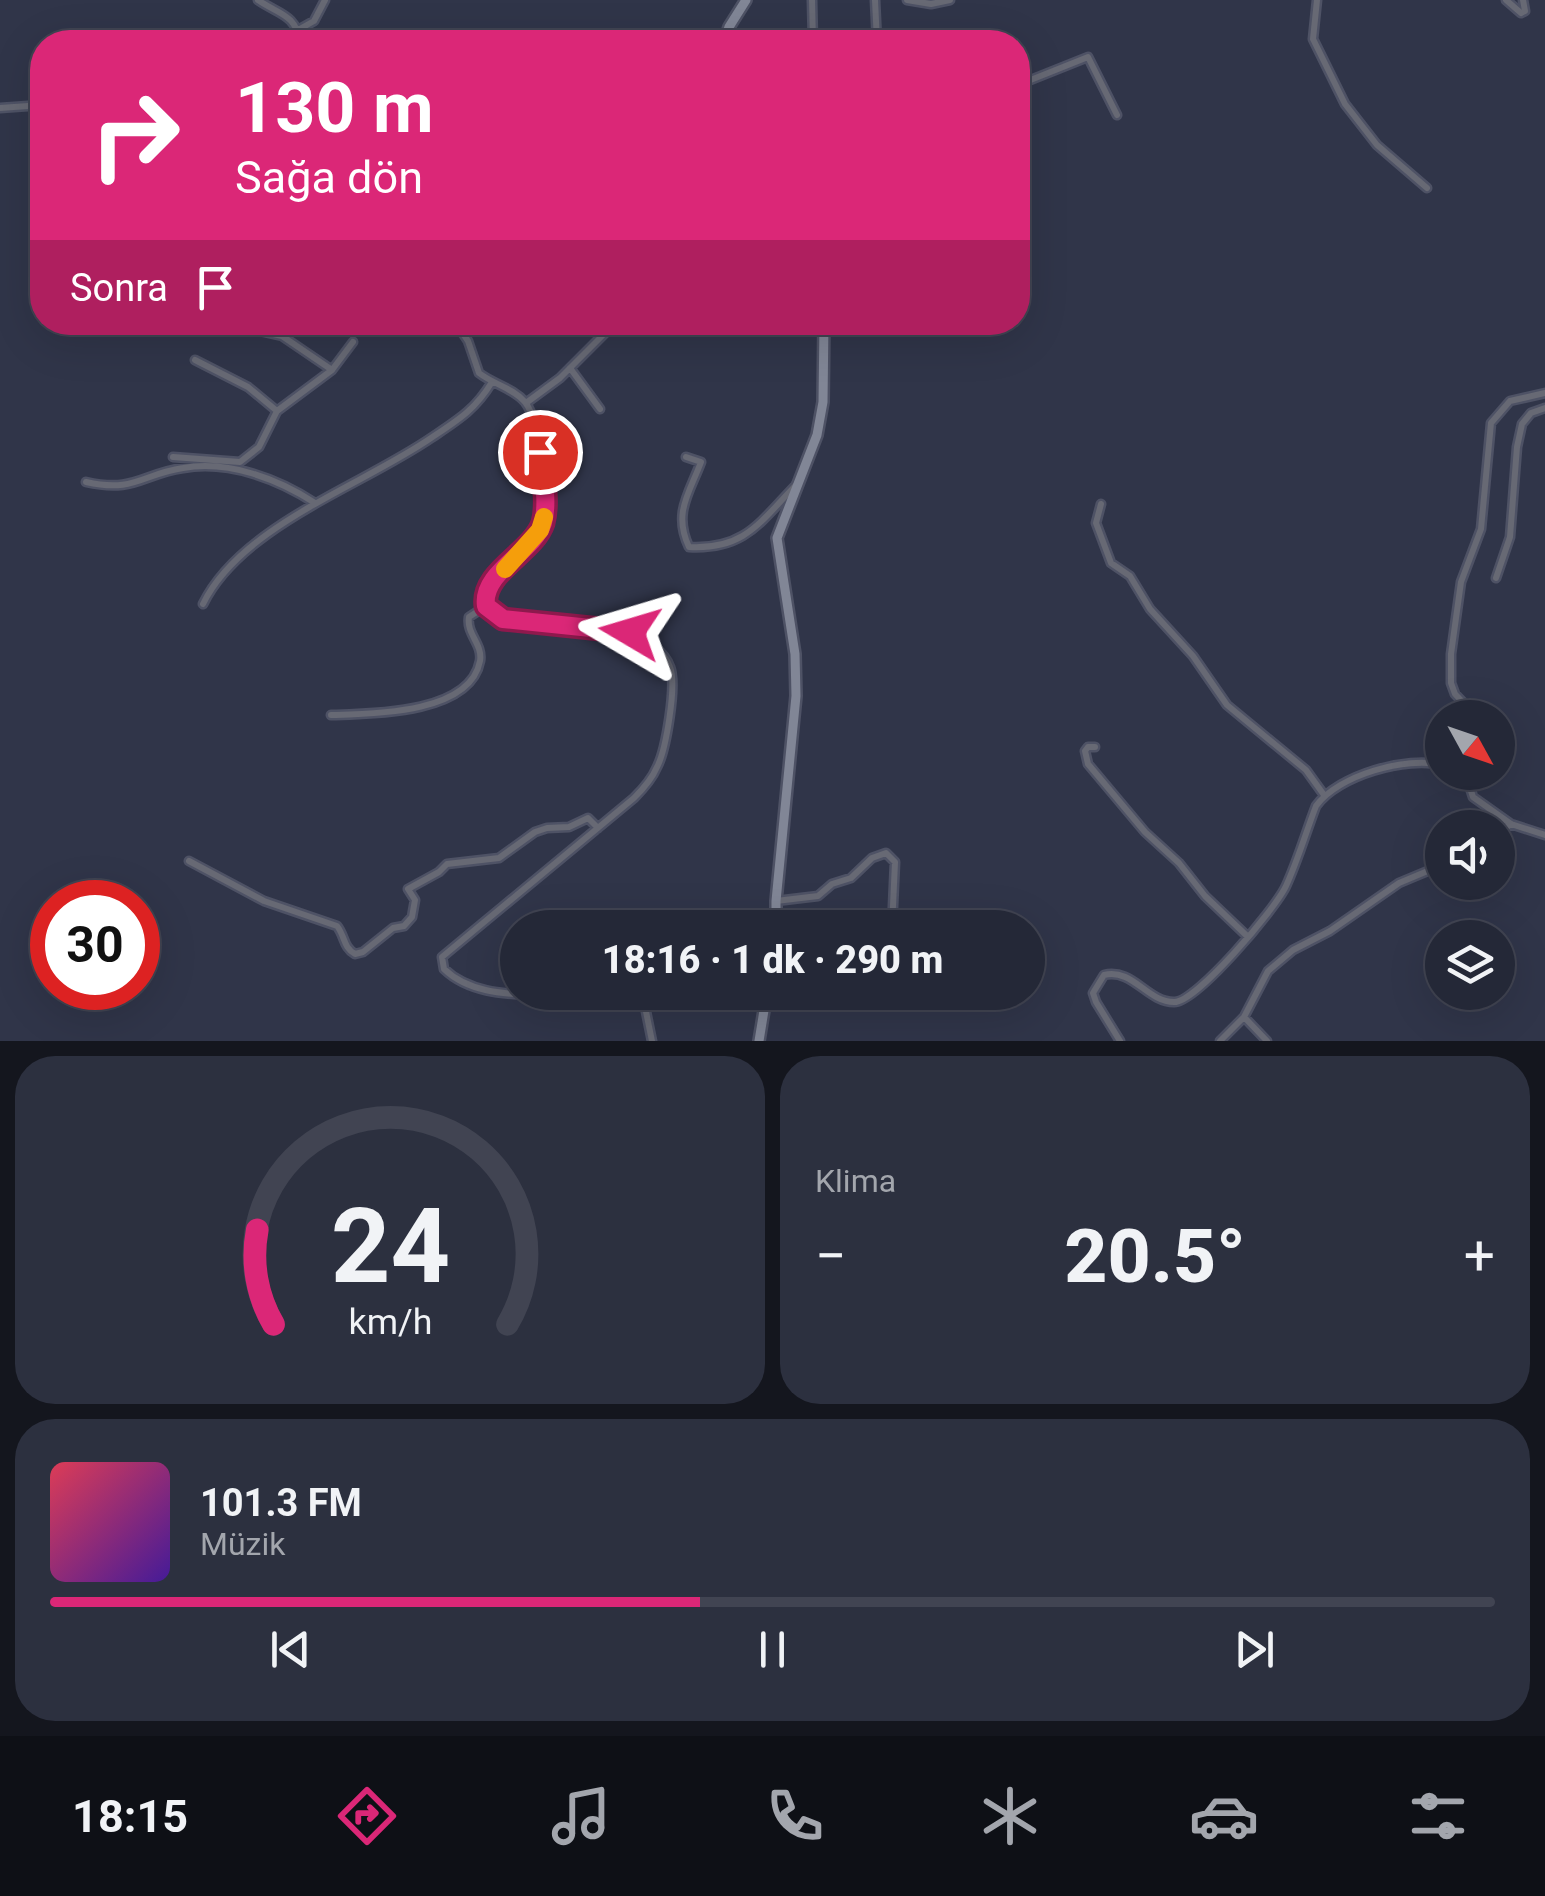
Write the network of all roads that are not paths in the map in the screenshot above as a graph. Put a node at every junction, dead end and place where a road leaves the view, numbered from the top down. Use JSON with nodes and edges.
{"nodes":[{"id":1,"x":258,"y":0,"type":"edge"},
{"id":2,"x":325,"y":0,"type":"edge"},
{"id":3,"x":746,"y":0,"type":"edge"},
{"id":4,"x":812,"y":0,"type":"edge"},
{"id":5,"x":875,"y":0,"type":"edge"},
{"id":6,"x":907,"y":0,"type":"edge"},
{"id":7,"x":950,"y":0,"type":"edge"},
{"id":8,"x":1318,"y":0,"type":"edge"},
{"id":9,"x":1506,"y":0,"type":"edge"},
{"id":10,"x":1523,"y":0,"type":"edge"},
{"id":11,"x":298,"y":30,"type":"joint"},
{"id":12,"x":728,"y":30,"type":"edge"},
{"id":13,"x":813,"y":30,"type":"edge"},
{"id":14,"x":876,"y":30,"type":"edge"},
{"id":15,"x":1030,"y":80,"type":"edge"},
{"id":16,"x":30,"y":106,"type":"edge"},
{"id":17,"x":0,"y":108,"type":"edge"},
{"id":18,"x":1117,"y":115,"type":"dead end"},
{"id":19,"x":1427,"y":188,"type":"dead end"},
{"id":20,"x":278,"y":335,"type":"edge"},
{"id":21,"x":464,"y":335,"type":"edge"},
{"id":22,"x":603,"y":335,"type":"edge"},
{"id":23,"x":824,"y":335,"type":"edge"},
{"id":24,"x":354,"y":342,"type":"dead end"},
{"id":25,"x":195,"y":360,"type":"dead end"},
{"id":26,"x":570,"y":368,"type":"junction"},
{"id":27,"x":332,"y":370,"type":"junction"},
{"id":28,"x":492,"y":382,"type":"junction"},
{"id":29,"x":1545,"y":392,"type":"edge"},
{"id":30,"x":526,"y":403,"type":"junction"},
{"id":31,"x":600,"y":408,"type":"dead end"},
{"id":32,"x":1545,"y":408,"type":"edge"},
{"id":33,"x":276,"y":411,"type":"junction"},
{"id":34,"x":174,"y":457,"type":"dead end"},
{"id":35,"x":686,"y":457,"type":"dead end"},
{"id":36,"x":800,"y":481,"type":"junction"},
{"id":37,"x":86,"y":482,"type":"dead end"},
{"id":38,"x":316,"y":504,"type":"junction"},
{"id":39,"x":1101,"y":504,"type":"dead end"},
{"id":40,"x":1496,"y":578,"type":"dead end"},
{"id":41,"x":203,"y":604,"type":"dead end"},
{"id":42,"x":486,"y":606,"type":"junction"},
{"id":43,"x":1461,"y":700,"type":"edge"},
{"id":44,"x":331,"y":715,"type":"dead end"},
{"id":45,"x":1095,"y":748,"type":"dead end"},
{"id":46,"x":1425,"y":762,"type":"edge"},
{"id":47,"x":1471,"y":790,"type":"edge"},
{"id":48,"x":1324,"y":794,"type":"junction"},
{"id":49,"x":1491,"y":810,"type":"edge"},
{"id":50,"x":1515,"y":825,"type":"edge"},
{"id":51,"x":598,"y":828,"type":"junction"},
{"id":52,"x":1545,"y":835,"type":"edge"},
{"id":53,"x":190,"y":860,"type":"dead end"},
{"id":54,"x":1425,"y":872,"type":"edge"},
{"id":55,"x":776,"y":901,"type":"junction"},
{"id":56,"x":776,"y":910,"type":"edge"},
{"id":57,"x":893,"y":910,"type":"edge"},
{"id":58,"x":1247,"y":936,"type":"junction"},
{"id":59,"x":500,"y":991,"type":"edge"},
{"id":60,"x":646,"y":1010,"type":"edge"},
{"id":61,"x":765,"y":1010,"type":"edge"},
{"id":62,"x":1244,"y":1017,"type":"junction"},
{"id":63,"x":652,"y":1041,"type":"edge"},
{"id":64,"x":759,"y":1041,"type":"edge"},
{"id":65,"x":1120,"y":1041,"type":"edge"},
{"id":66,"x":1220,"y":1041,"type":"edge"},
{"id":67,"x":1268,"y":1041,"type":"edge"}],
"edges":[{"from":1,"to":11,"type":"street"},
{"from":2,"to":11,"type":"street"},
{"from":3,"to":12,"type":"main road"},
{"from":4,"to":13,"type":"street"},
{"from":5,"to":14,"type":"street"},
{"from":6,"to":7,"type":"street"},
{"from":8,"to":19,"type":"street"},
{"from":9,"to":10,"type":"street"},
{"from":15,"to":18,"type":"street"},
{"from":16,"to":17,"type":"street"},
{"from":20,"to":27,"type":"street"},
{"from":21,"to":28,"type":"street"},
{"from":22,"to":26,"type":"street"},
{"from":23,"to":36,"type":"main road"},
{"from":24,"to":27,"type":"street"},
{"from":25,"to":33,"type":"street"},
{"from":26,"to":30,"type":"street"},
{"from":26,"to":31,"type":"street"},
{"from":27,"to":33,"type":"street"},
{"from":28,"to":30,"type":"street"},
{"from":28,"to":38,"type":"street"},
{"from":29,"to":43,"type":"street"},
{"from":30,"to":42,"type":"street"},
{"from":32,"to":40,"type":"street"},
{"from":33,"to":34,"type":"street"},
{"from":35,"to":36,"type":"street"},
{"from":36,"to":55,"type":"main road"},
{"from":37,"to":38,"type":"street"},
{"from":38,"to":41,"type":"street"},
{"from":39,"to":48,"type":"street"},
{"from":42,"to":44,"type":"street"},
{"from":42,"to":51,"type":"street"},
{"from":45,"to":58,"type":"street"},
{"from":46,"to":48,"type":"street"},
{"from":47,"to":49,"type":"street"},
{"from":48,"to":58,"type":"street"},
{"from":50,"to":52,"type":"street"},
{"from":51,"to":53,"type":"street"},
{"from":51,"to":59,"type":"street"},
{"from":54,"to":62,"type":"street"},
{"from":55,"to":56,"type":"main road"},
{"from":55,"to":57,"type":"street"},
{"from":58,"to":65,"type":"street"},
{"from":60,"to":63,"type":"street"},
{"from":61,"to":64,"type":"main road"},
{"from":62,"to":66,"type":"street"},
{"from":62,"to":67,"type":"street"}]}
